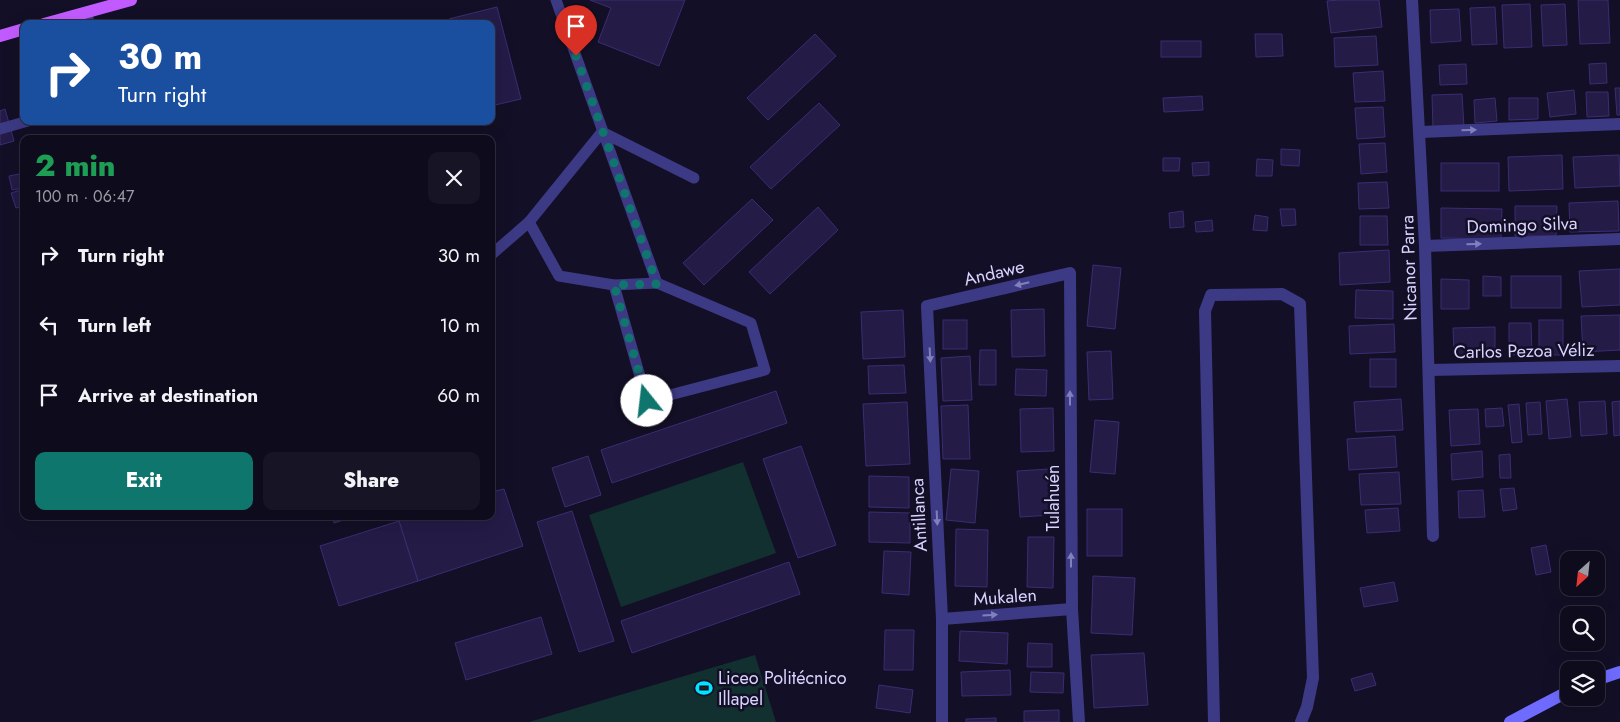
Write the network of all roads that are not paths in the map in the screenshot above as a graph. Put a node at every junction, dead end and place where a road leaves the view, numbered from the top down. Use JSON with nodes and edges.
{"nodes":[{"id":1,"x":131,"y":0,"type":"edge"},
{"id":2,"x":556,"y":0,"type":"edge"},
{"id":3,"x":1412,"y":0,"type":"edge"},
{"id":4,"x":88,"y":18,"type":"edge"},
{"id":5,"x":73,"y":20,"type":"edge"},
{"id":6,"x":20,"y":30,"type":"edge"},
{"id":7,"x":0,"y":36,"type":"edge"},
{"id":8,"x":20,"y":123,"type":"edge"},
{"id":9,"x":1620,"y":124,"type":"edge"},
{"id":10,"x":0,"y":129,"type":"edge"},
{"id":11,"x":602,"y":132,"type":"junction"},
{"id":12,"x":1420,"y":132,"type":"junction"},
{"id":13,"x":694,"y":178,"type":"dead end"},
{"id":14,"x":529,"y":222,"type":"junction"},
{"id":15,"x":1620,"y":239,"type":"edge"},
{"id":16,"x":1426,"y":246,"type":"junction"},
{"id":17,"x":495,"y":252,"type":"edge"},
{"id":18,"x":1070,"y":273,"type":"joint"},
{"id":19,"x":657,"y":284,"type":"junction"},
{"id":20,"x":614,"y":285,"type":"junction"},
{"id":21,"x":927,"y":306,"type":"joint"},
{"id":22,"x":1620,"y":366,"type":"edge"},
{"id":23,"x":1430,"y":370,"type":"junction"},
{"id":24,"x":1433,"y":536,"type":"dead end"},
{"id":25,"x":1072,"y":609,"type":"junction"},
{"id":26,"x":942,"y":619,"type":"junction"},
{"id":27,"x":1620,"y":672,"type":"edge"},
{"id":28,"x":1605,"y":677,"type":"edge"},
{"id":29,"x":1560,"y":696,"type":"edge"},
{"id":30,"x":942,"y":722,"type":"edge"},
{"id":31,"x":1079,"y":722,"type":"edge"},
{"id":32,"x":1214,"y":722,"type":"edge"},
{"id":33,"x":1301,"y":722,"type":"edge"},
{"id":34,"x":1510,"y":722,"type":"edge"}],
"edges":[{"from":1,"to":4,"type":"main road"},
{"from":2,"to":11,"type":"lane"},
{"from":3,"to":12,"type":"street","name":"Nicanor Parra"},
{"from":4,"to":5,"type":"main road"},
{"from":6,"to":7,"type":"main road"},
{"from":8,"to":10,"type":"lane"},
{"from":12,"to":9,"type":"street","one_way":true},
{"from":11,"to":13,"type":"lane"},
{"from":11,"to":14,"type":"lane"},
{"from":11,"to":19,"type":"lane"},
{"from":12,"to":16,"type":"street","name":"Nicanor Parra"},
{"from":14,"to":17,"type":"lane"},
{"from":14,"to":20,"type":"lane"},
{"from":16,"to":15,"type":"street","name":"Domingo Silva","one_way":true},
{"from":16,"to":23,"type":"street","name":"Nicanor Parra"},
{"from":18,"to":21,"type":"street","name":"Andawe","one_way":true},
{"from":25,"to":18,"type":"street","name":"Tulahuén","one_way":true},
{"from":19,"to":20,"type":"lane"},
{"from":19,"to":20,"type":"lane"},
{"from":21,"to":26,"type":"street","name":"Antillanca","one_way":true},
{"from":22,"to":23,"type":"street","name":"Carlos Pezoa Véliz"},
{"from":23,"to":24,"type":"street","name":"Nicanor Parra"},
{"from":26,"to":25,"type":"street","name":"Mukalen","one_way":true},
{"from":25,"to":31,"type":"street","name":"Tulahuén"},
{"from":26,"to":30,"type":"street","name":"Antillanca"},
{"from":27,"to":28,"type":"main road"},
{"from":29,"to":34,"type":"main road"},
{"from":32,"to":33,"type":"street"}]}
